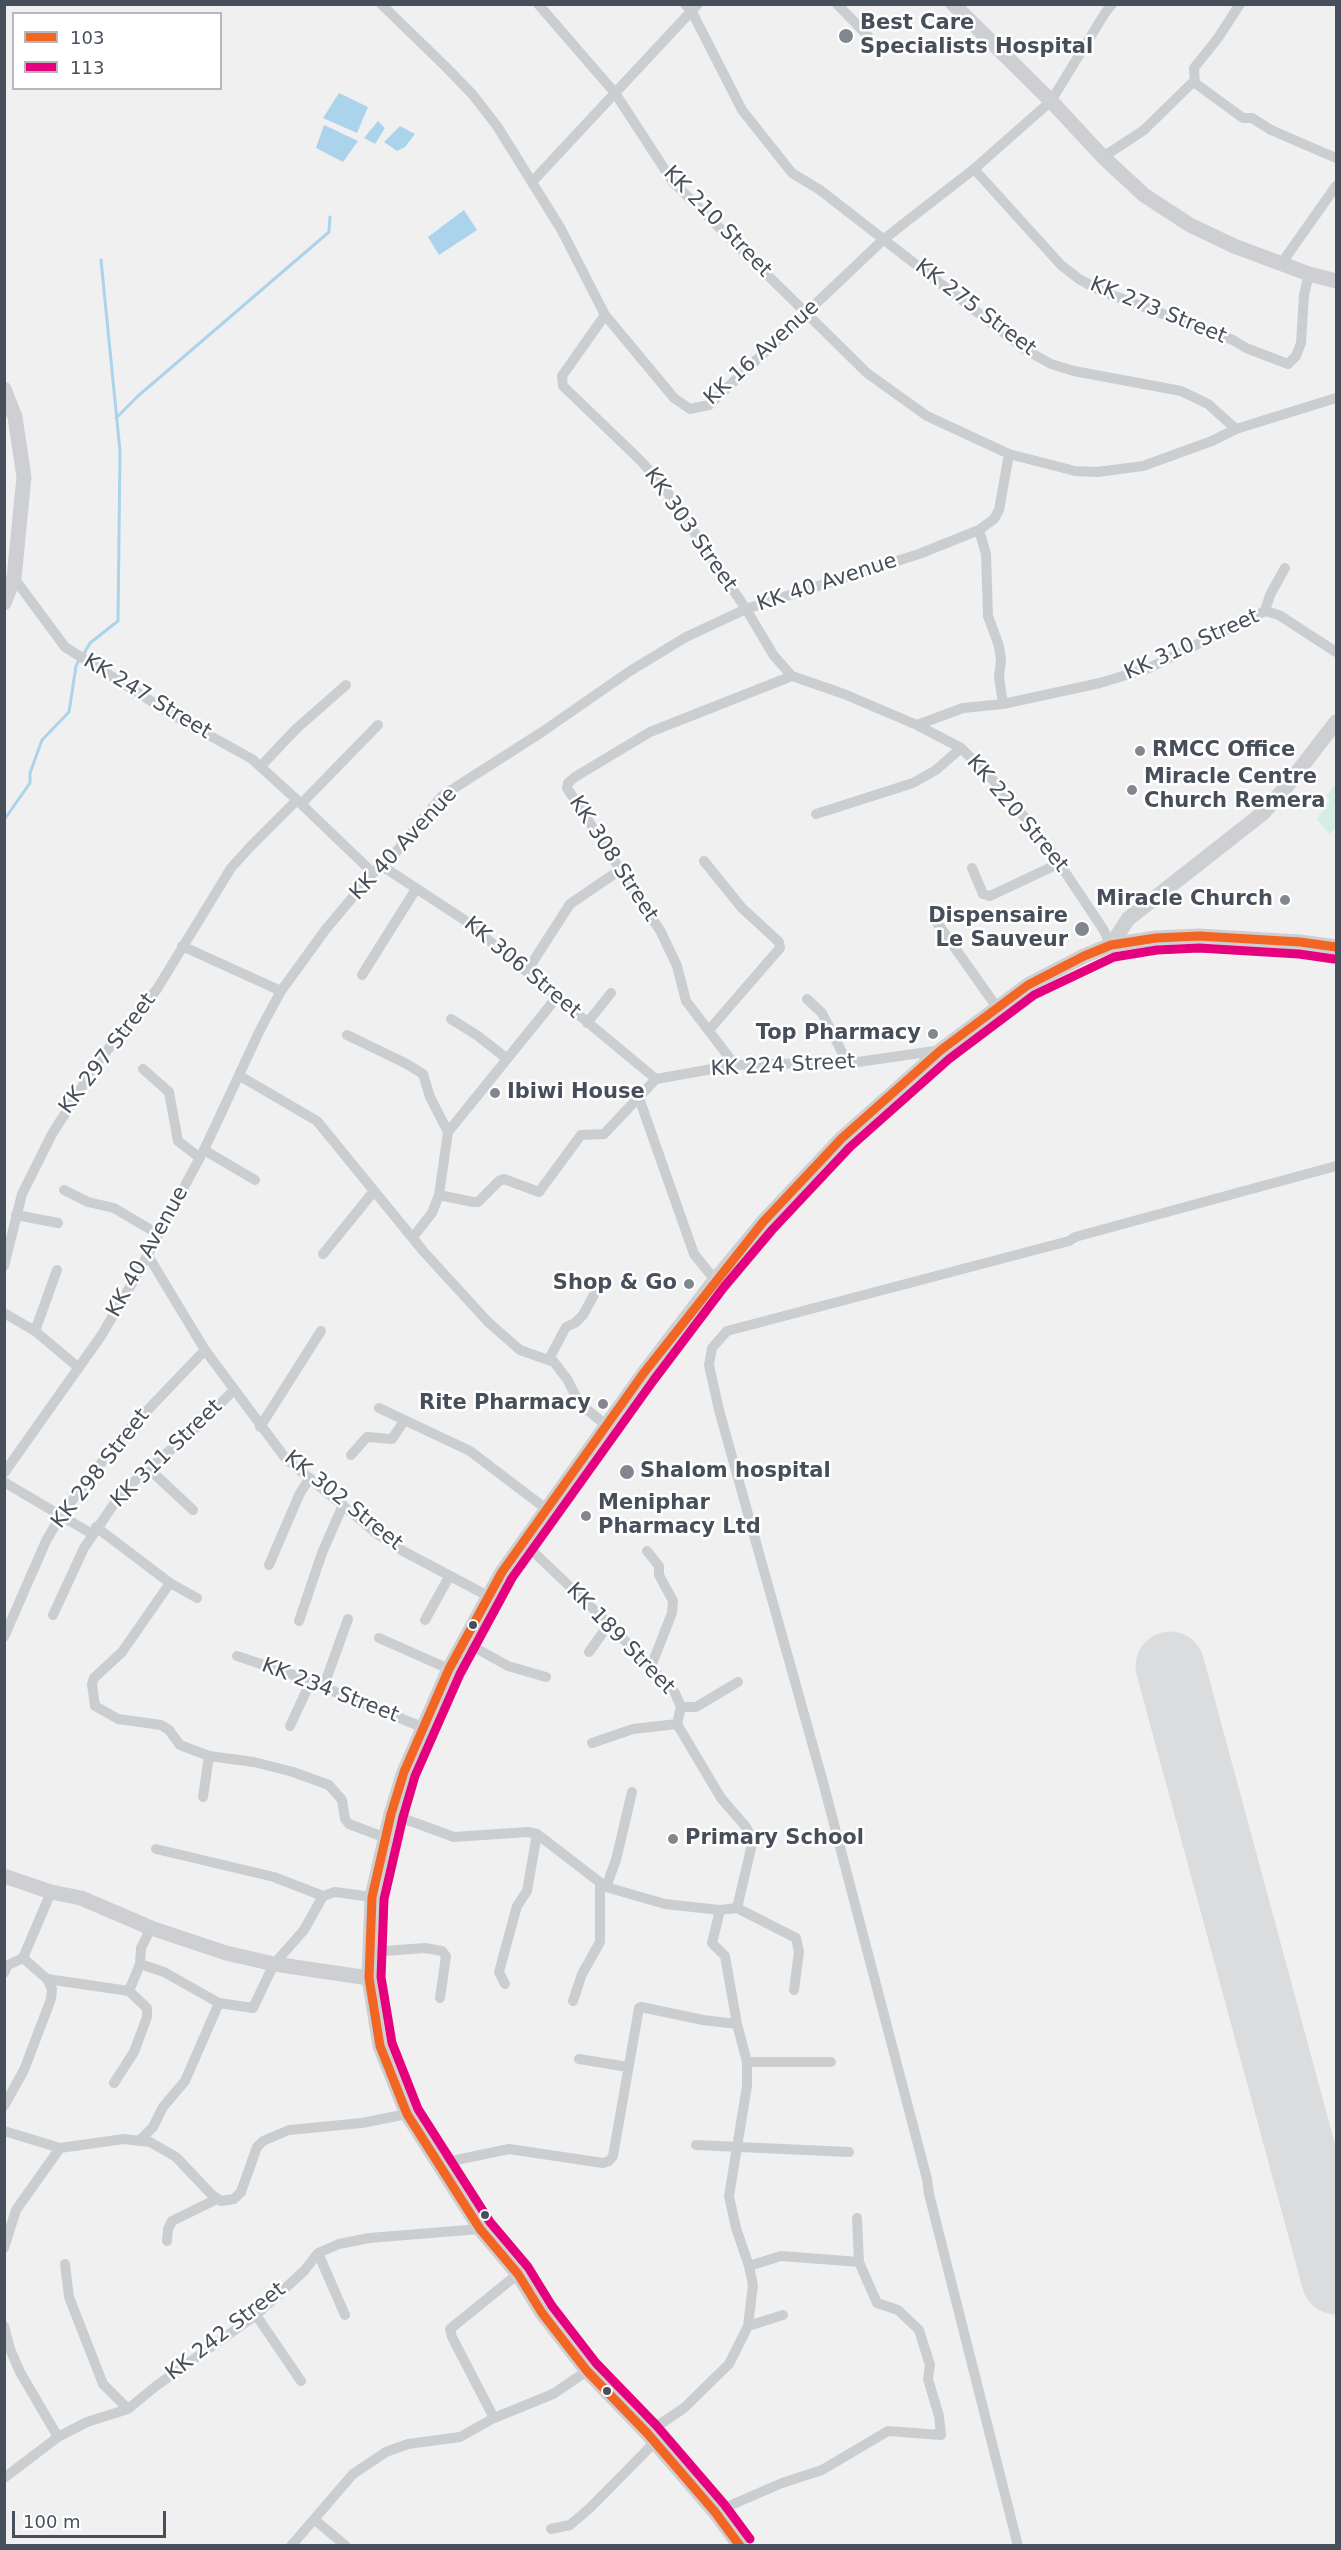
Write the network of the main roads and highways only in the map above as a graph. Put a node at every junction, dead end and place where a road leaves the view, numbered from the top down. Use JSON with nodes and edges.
{"nodes":[{"id":1,"x":953,"y":4,"type":"edge"},
{"id":2,"x":1336,"y":281,"type":"edge"},
{"id":3,"x":4,"y":389,"type":"edge"},
{"id":4,"x":10,"y":551,"type":"edge"},
{"id":5,"x":4,"y":603,"type":"edge"},
{"id":6,"x":1336,"y":722,"type":"edge"},
{"id":7,"x":1111,"y":945,"type":"junction"},
{"id":8,"x":1336,"y":947,"type":"edge"},
{"id":9,"x":4,"y":1876,"type":"edge"},
{"id":10,"x":369,"y":1978,"type":"junction"},
{"id":11,"x":740,"y":2546,"type":"edge"}],
"edges":[{"from":1,"to":2,"type":"main road"},
{"from":3,"to":4,"type":"main road"},
{"from":4,"to":5,"type":"main road"},
{"from":6,"to":7,"type":"main road"},
{"from":7,"to":8,"type":"main road"},
{"from":7,"to":10,"type":"main road"},
{"from":9,"to":10,"type":"main road"},
{"from":10,"to":11,"type":"main road"}]}
